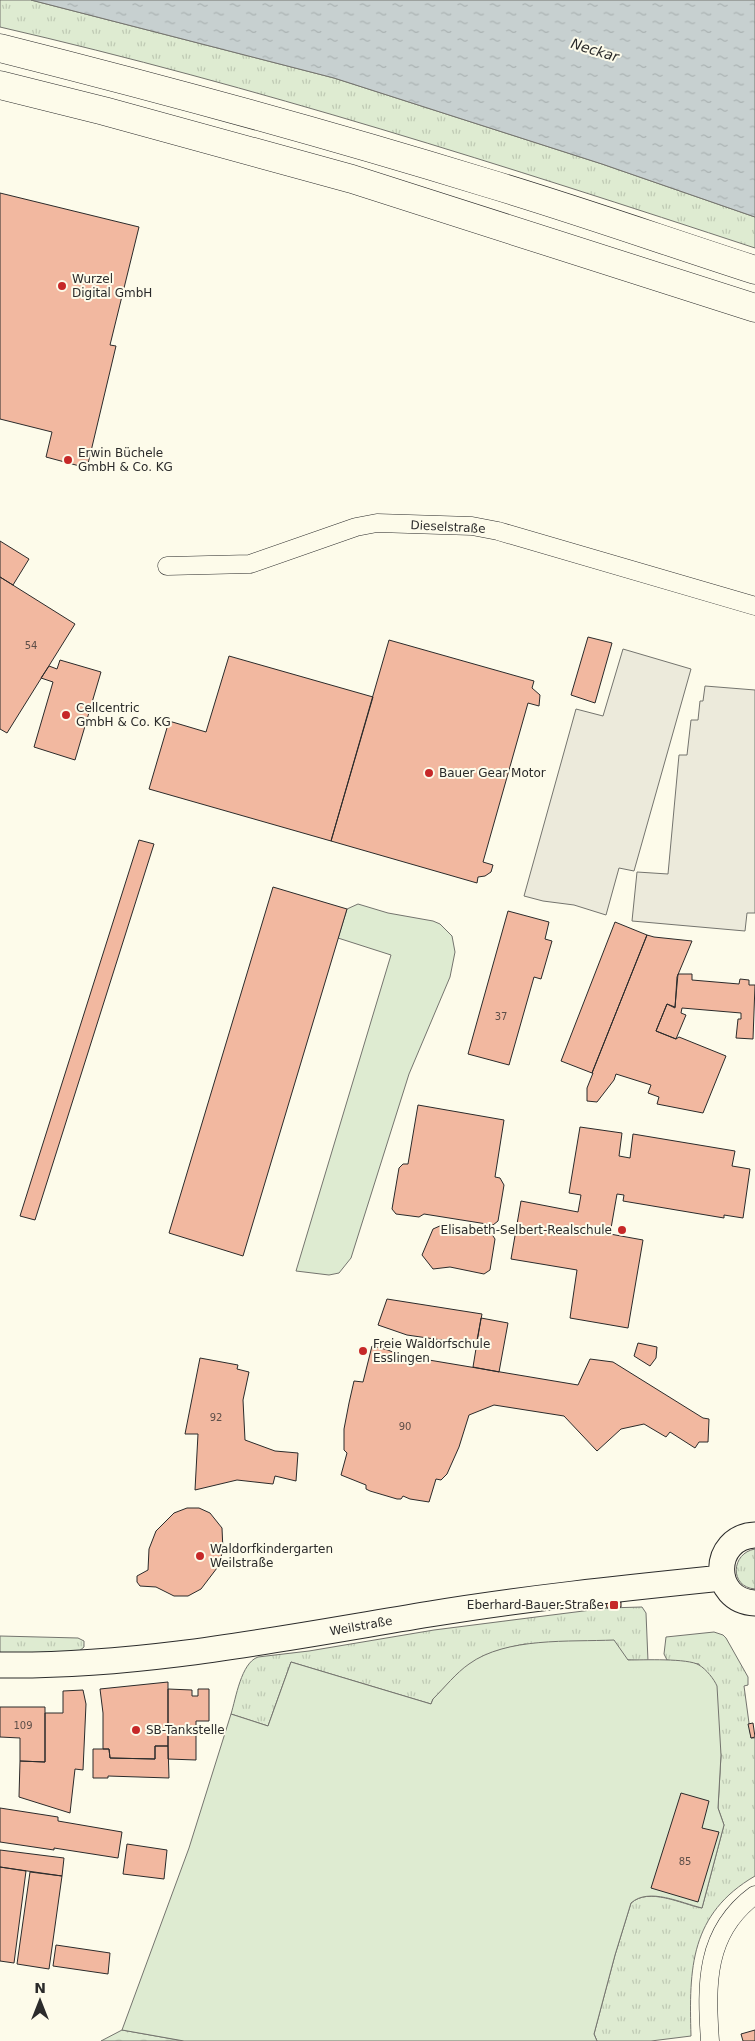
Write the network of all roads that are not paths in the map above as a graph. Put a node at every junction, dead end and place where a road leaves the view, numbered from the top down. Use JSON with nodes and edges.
{"nodes":[{"id":1,"x":0,"y":48,"type":"edge"},
{"id":2,"x":0,"y":85,"type":"edge"},
{"id":3,"x":755,"y":270,"type":"edge"},
{"id":4,"x":755,"y":308,"type":"edge"},
{"id":5,"x":167,"y":566,"type":"dead end"},
{"id":6,"x":755,"y":606,"type":"edge"},
{"id":7,"x":755,"y":1535,"type":"edge"},
{"id":8,"x":722,"y":1578,"type":"junction"},
{"id":9,"x":755,"y":1604,"type":"edge"},
{"id":10,"x":0,"y":1665,"type":"edge"},
{"id":11,"x":755,"y":1895,"type":"edge"},
{"id":12,"x":710,"y":2041,"type":"edge"}],
"edges":[{"from":1,"to":3,"type":"highway"},
{"from":2,"to":4,"type":"highway"},
{"from":5,"to":6,"type":"street","name":"Dieselstraße"},
{"from":7,"to":8,"type":"street"},
{"from":8,"to":9,"type":"street"},
{"from":8,"to":10,"type":"street","name":"Weilstraße"},
{"from":11,"to":12,"type":"street"}]}
